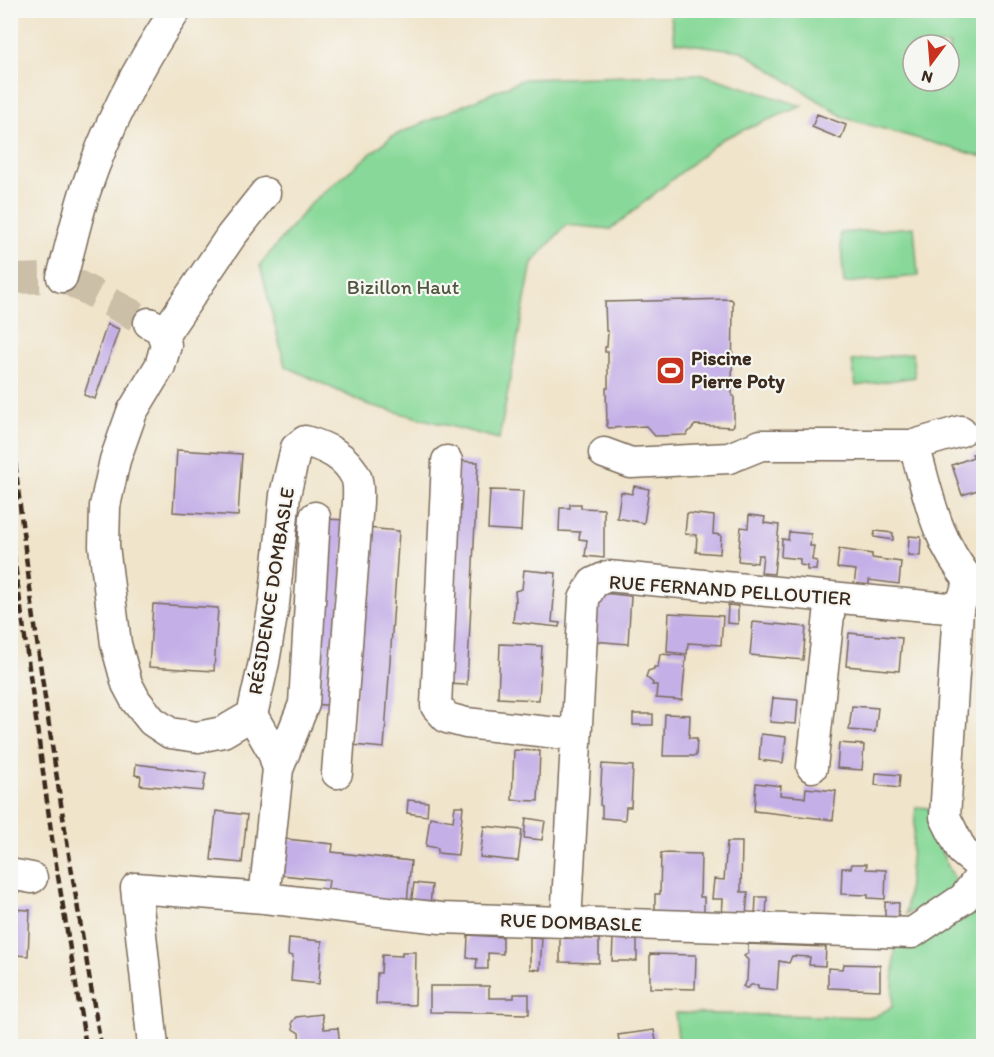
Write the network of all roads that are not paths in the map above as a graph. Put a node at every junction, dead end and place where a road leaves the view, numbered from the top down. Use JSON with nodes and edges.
{"nodes":[{"id":1,"x":176,"y":10,"type":"edge"},
{"id":2,"x":265,"y":193,"type":"dead end"},
{"id":3,"x":62,"y":279,"type":"dead end"},
{"id":4,"x":961,"y":431,"type":"dead end"},
{"id":5,"x":914,"y":445,"type":"junction"},
{"id":6,"x":604,"y":453,"type":"dead end"},
{"id":7,"x":447,"y":461,"type":"dead end"},
{"id":8,"x":315,"y":517,"type":"dead end"},
{"id":9,"x":977,"y":581,"type":"edge"},
{"id":10,"x":831,"y":597,"type":"junction"},
{"id":11,"x":958,"y":609,"type":"junction"},
{"id":12,"x":252,"y":715,"type":"junction"},
{"id":13,"x":576,"y":735,"type":"junction"},
{"id":14,"x":812,"y":767,"type":"dead end"},
{"id":15,"x":278,"y":769,"type":"junction"},
{"id":16,"x":338,"y":773,"type":"dead end"},
{"id":17,"x":984,"y":870,"type":"edge"},
{"id":18,"x":264,"y":898,"type":"junction"},
{"id":19,"x":566,"y":922,"type":"junction"},
{"id":20,"x":153,"y":1047,"type":"edge"}],
"edges":[{"from":1,"to":3,"type":"street"},
{"from":2,"to":12,"type":"street","name":"RÉSIDENCE DOMBASLE"},
{"from":4,"to":5,"type":"street"},
{"from":5,"to":6,"type":"street"},
{"from":5,"to":9,"type":"street"},
{"from":7,"to":13,"type":"street"},
{"from":8,"to":15,"type":"street"},
{"from":9,"to":11,"type":"street"},
{"from":10,"to":11,"type":"street","name":"RUE FERNAND PELLOUTIER"},
{"from":10,"to":13,"type":"street","name":"RUE FERNAND PELLOUTIER"},
{"from":10,"to":14,"type":"street"},
{"from":11,"to":17,"type":"street"},
{"from":12,"to":15,"type":"street"},
{"from":12,"to":16,"type":"street","name":"RÉSIDENCE DOMBASLE"},
{"from":13,"to":19,"type":"street","name":"RUE FERNAND PELLOUTIER"},
{"from":15,"to":18,"type":"street"},
{"from":17,"to":19,"type":"street","name":"RUE DOMBASLE"},
{"from":18,"to":19,"type":"street","name":"RUE DOMBASLE"},
{"from":18,"to":20,"type":"street","name":"RUE DOMBASLE"}]}
